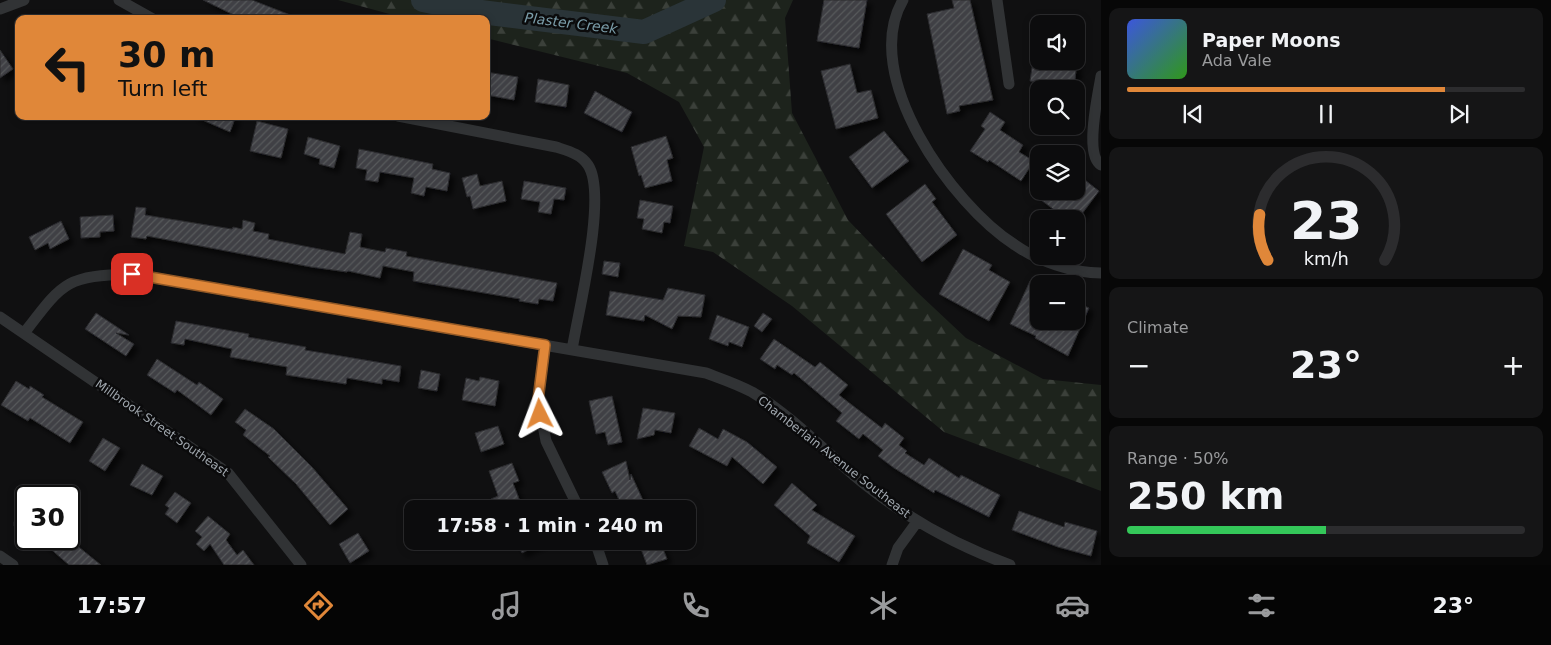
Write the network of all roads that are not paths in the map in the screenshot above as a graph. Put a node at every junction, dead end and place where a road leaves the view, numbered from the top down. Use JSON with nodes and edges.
{"nodes":[{"id":1,"x":24,"y":0,"type":"edge"},
{"id":2,"x":118,"y":0,"type":"edge"},
{"id":3,"x":903,"y":0,"type":"edge"},
{"id":4,"x":997,"y":0,"type":"edge"},
{"id":5,"x":0,"y":9,"type":"edge"},
{"id":6,"x":146,"y":15,"type":"edge"},
{"id":7,"x":1101,"y":76,"type":"edge"},
{"id":8,"x":1008,"y":84,"type":"dead end"},
{"id":9,"x":418,"y":120,"type":"edge"},
{"id":10,"x":1101,"y":165,"type":"edge"},
{"id":11,"x":1101,"y":273,"type":"edge"},
{"id":12,"x":0,"y":317,"type":"edge"},
{"id":13,"x":24,"y":332,"type":"junction"},
{"id":14,"x":545,"y":345,"type":"junction"},
{"id":15,"x":572,"y":350,"type":"junction"},
{"id":16,"x":575,"y":500,"type":"edge"},
{"id":17,"x":917,"y":522,"type":"junction"},
{"id":18,"x":598,"y":550,"type":"edge"},
{"id":19,"x":0,"y":556,"type":"edge"},
{"id":20,"x":13,"y":565,"type":"edge"},
{"id":21,"x":301,"y":565,"type":"edge"},
{"id":22,"x":603,"y":565,"type":"edge"},
{"id":23,"x":892,"y":565,"type":"edge"},
{"id":24,"x":1010,"y":565,"type":"edge"}],
"edges":[{"from":1,"to":5,"type":"street"},
{"from":2,"to":6,"type":"street"},
{"from":3,"to":11,"type":"street"},
{"from":4,"to":8,"type":"street"},
{"from":7,"to":10,"type":"street"},
{"from":9,"to":15,"type":"street"},
{"from":12,"to":13,"type":"street","name":"Millbrook Street Southeast"},
{"from":13,"to":14,"type":"street","name":"Chamberlain Avenue Southeast"},
{"from":13,"to":21,"type":"street","name":"Millbrook Street Southeast"},
{"from":14,"to":15,"type":"street","name":"Chamberlain Avenue Southeast"},
{"from":14,"to":16,"type":"street"},
{"from":15,"to":17,"type":"street","name":"Chamberlain Avenue Southeast"},
{"from":17,"to":23,"type":"street"},
{"from":17,"to":24,"type":"street","name":"Chamberlain Avenue Southeast"},
{"from":18,"to":22,"type":"street"},
{"from":19,"to":20,"type":"street"}]}
